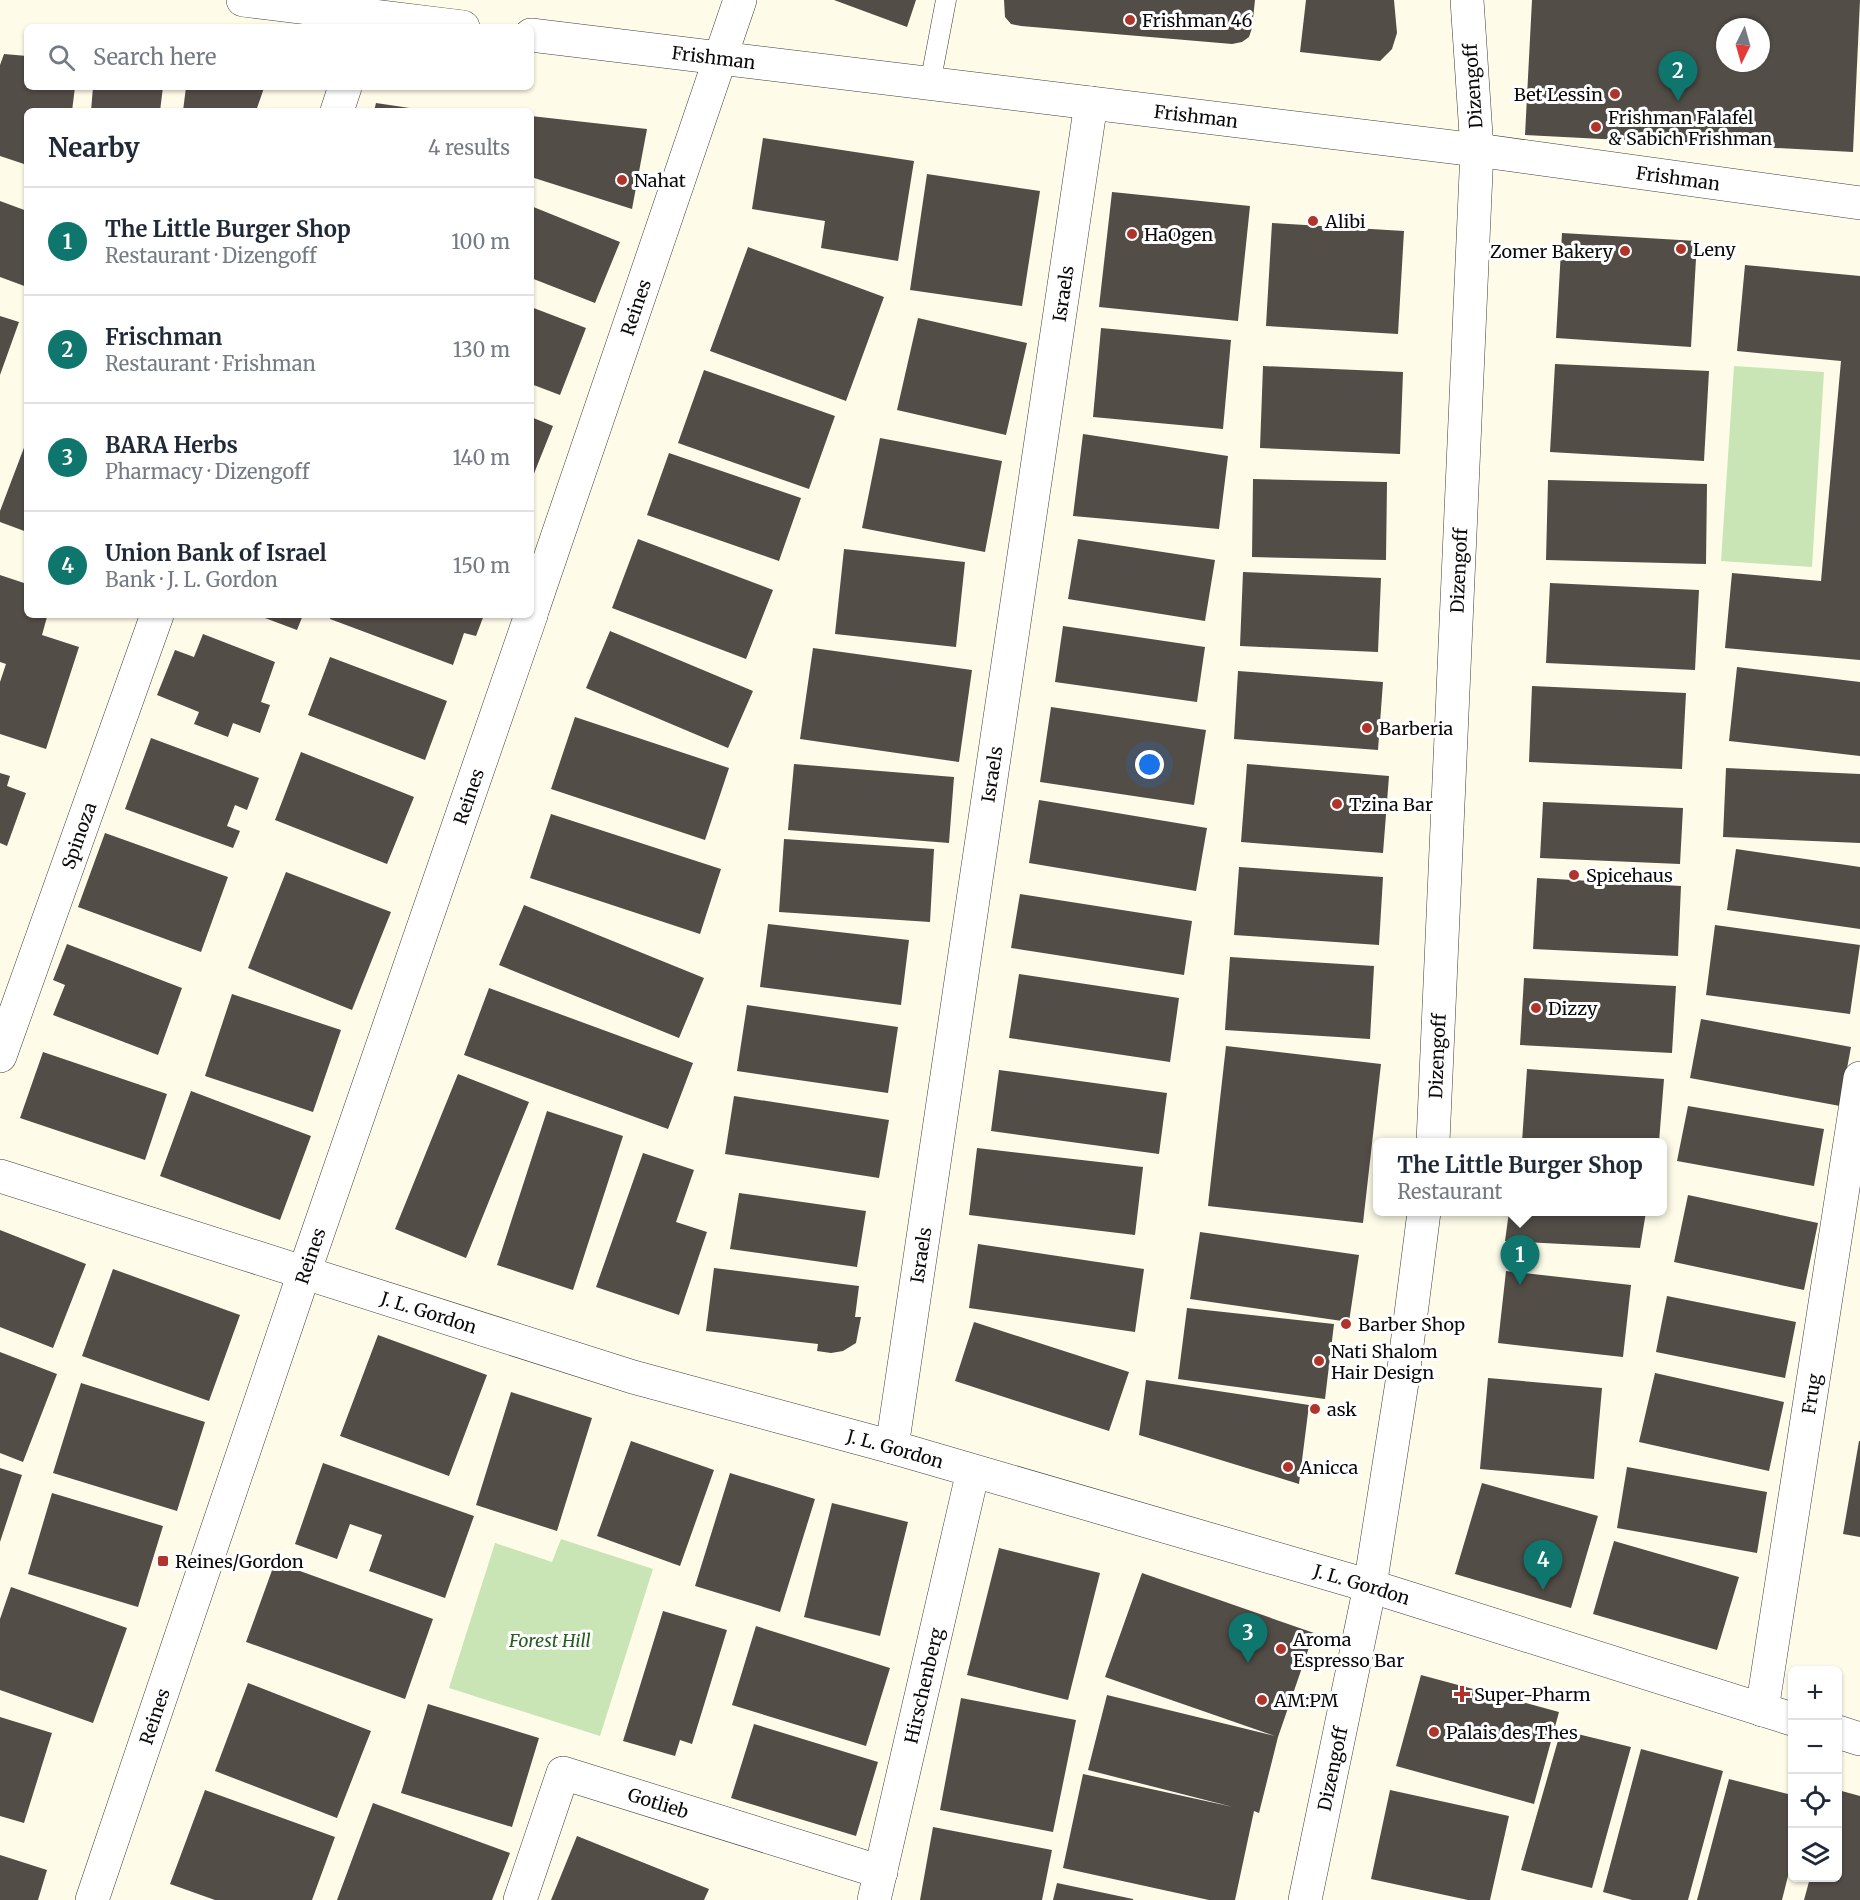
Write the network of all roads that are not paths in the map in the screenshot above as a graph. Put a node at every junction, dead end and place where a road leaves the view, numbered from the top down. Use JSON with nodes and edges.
{"nodes":[{"id":1,"x":243,"y":0,"type":"edge"},
{"id":2,"x":740,"y":0,"type":"edge"},
{"id":3,"x":945,"y":0,"type":"edge"},
{"id":4,"x":1467,"y":0,"type":"edge"},
{"id":5,"x":369,"y":21,"type":"edge"},
{"id":6,"x":416,"y":24,"type":"edge"},
{"id":7,"x":534,"y":35,"type":"edge"},
{"id":8,"x":721,"y":58,"type":"junction"},
{"id":9,"x":930,"y":84,"type":"junction"},
{"id":10,"x":344,"y":90,"type":"edge"},
{"id":11,"x":1091,"y":103,"type":"junction"},
{"id":12,"x":338,"y":108,"type":"edge"},
{"id":13,"x":1477,"y":150,"type":"junction"},
{"id":14,"x":1860,"y":203,"type":"edge"},
{"id":15,"x":534,"y":606,"type":"edge"},
{"id":16,"x":156,"y":618,"type":"edge"},
{"id":17,"x":530,"y":618,"type":"edge"},
{"id":18,"x":0,"y":1056,"type":"edge"},
{"id":19,"x":1860,"y":1078,"type":"edge"},
{"id":20,"x":1433,"y":1138,"type":"edge"},
{"id":21,"x":0,"y":1176,"type":"edge"},
{"id":22,"x":1423,"y":1216,"type":"edge"},
{"id":23,"x":304,"y":1274,"type":"junction"},
{"id":24,"x":892,"y":1447,"type":"junction"},
{"id":25,"x":973,"y":1470,"type":"junction"},
{"id":26,"x":1370,"y":1586,"type":"junction"},
{"id":27,"x":1777,"y":1715,"type":"edge"},
{"id":28,"x":1842,"y":1733,"type":"edge"},
{"id":29,"x":1860,"y":1739,"type":"edge"},
{"id":30,"x":878,"y":1886,"type":"edge"},
{"id":31,"x":92,"y":1900,"type":"edge"},
{"id":32,"x":520,"y":1900,"type":"edge"},
{"id":33,"x":1305,"y":1900,"type":"edge"}],
"edges":[{"from":1,"to":5,"type":"street"},
{"from":2,"to":8,"type":"street","name":"Reines"},
{"from":3,"to":9,"type":"lane"},
{"from":4,"to":13,"type":"street","name":"Dizengoff"},
{"from":5,"to":6,"type":"street"},
{"from":7,"to":8,"type":"street","name":"Frishman"},
{"from":8,"to":9,"type":"street","name":"Frishman"},
{"from":8,"to":15,"type":"street","name":"Reines"},
{"from":9,"to":11,"type":"street","name":"Frishman"},
{"from":10,"to":12,"type":"street"},
{"from":11,"to":13,"type":"street","name":"Frishman"},
{"from":11,"to":24,"type":"street","name":"Israels"},
{"from":13,"to":14,"type":"street","name":"Frishman"},
{"from":13,"to":20,"type":"street","name":"Dizengoff"},
{"from":16,"to":18,"type":"street","name":"Spinoza"},
{"from":17,"to":23,"type":"street","name":"Reines"},
{"from":19,"to":27,"type":"street","name":"Frug"},
{"from":21,"to":23,"type":"street","name":"J. L. Gordon"},
{"from":22,"to":26,"type":"street","name":"Dizengoff"},
{"from":23,"to":24,"type":"street","name":"J. L. Gordon"},
{"from":23,"to":31,"type":"street","name":"Reines"},
{"from":24,"to":25,"type":"street","name":"J. L. Gordon"},
{"from":25,"to":26,"type":"street","name":"J. L. Gordon"},
{"from":25,"to":30,"type":"street","name":"Hirschenberg"},
{"from":26,"to":27,"type":"street","name":"J. L. Gordon"},
{"from":26,"to":33,"type":"street","name":"Dizengoff"},
{"from":28,"to":29,"type":"street"},
{"from":30,"to":32,"type":"street","name":"Gotlieb"}]}
